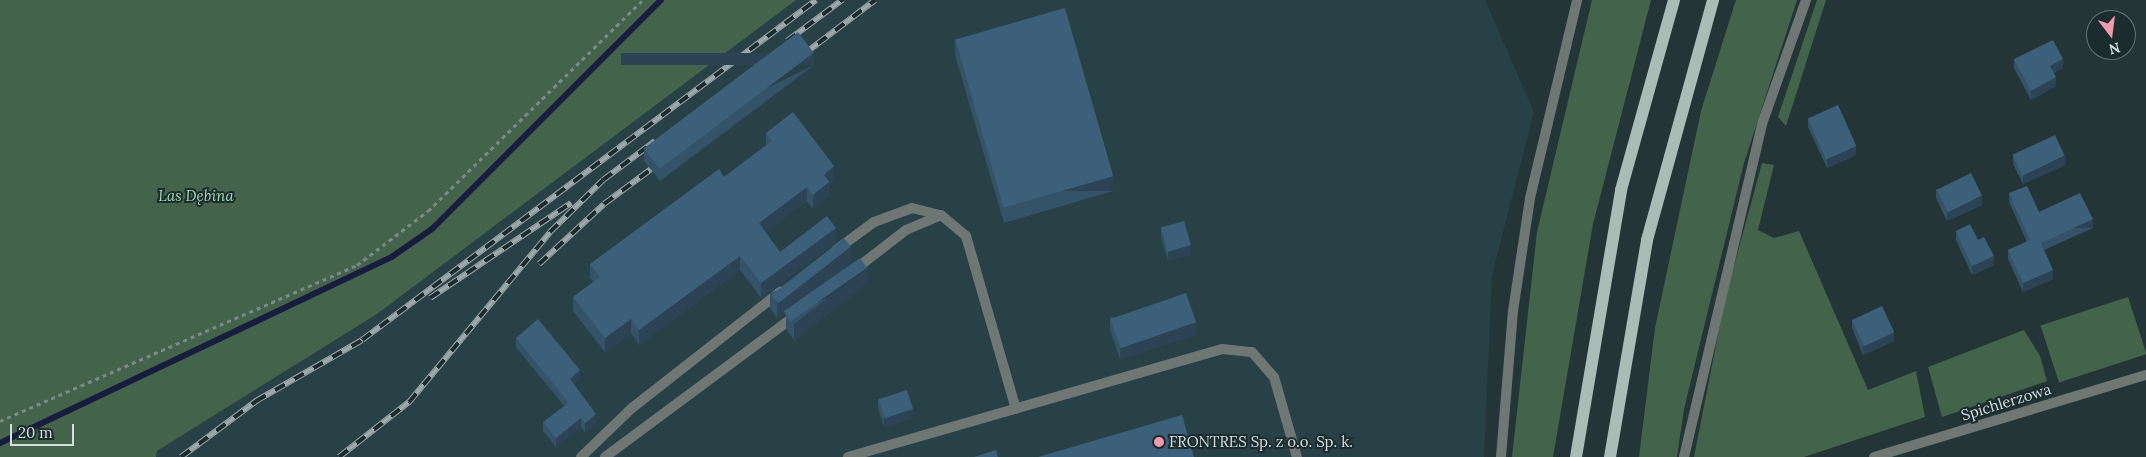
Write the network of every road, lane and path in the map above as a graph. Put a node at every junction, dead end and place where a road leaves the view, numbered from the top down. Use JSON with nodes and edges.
{"nodes":[{"id":1,"x":643,"y":0,"type":"edge"},
{"id":2,"x":1577,"y":0,"type":"edge"},
{"id":3,"x":1674,"y":0,"type":"edge"},
{"id":4,"x":1713,"y":0,"type":"edge"},
{"id":5,"x":1806,"y":0,"type":"edge"},
{"id":6,"x":940,"y":215,"type":"junction"},
{"id":7,"x":827,"y":257,"type":"edge"},
{"id":8,"x":845,"y":277,"type":"edge"},
{"id":9,"x":795,"y":280,"type":"edge"},
{"id":10,"x":807,"y":307,"type":"edge"},
{"id":11,"x":2146,"y":375,"type":"edge"},
{"id":12,"x":1016,"y":409,"type":"junction"},
{"id":13,"x":0,"y":420,"type":"edge"},
{"id":14,"x":581,"y":457,"type":"edge"},
{"id":15,"x":605,"y":457,"type":"edge"},
{"id":16,"x":848,"y":457,"type":"edge"},
{"id":17,"x":1297,"y":457,"type":"edge"},
{"id":18,"x":1501,"y":457,"type":"edge"},
{"id":19,"x":1576,"y":457,"type":"edge"},
{"id":20,"x":1610,"y":457,"type":"edge"},
{"id":21,"x":1684,"y":457,"type":"edge"},
{"id":22,"x":1874,"y":457,"type":"edge"}],
"edges":[{"from":1,"to":13,"type":"path"},
{"from":2,"to":18,"type":"street"},
{"from":3,"to":19,"type":"main road"},
{"from":4,"to":20,"type":"main road"},
{"from":5,"to":21,"type":"street"},
{"from":6,"to":7,"type":"street"},
{"from":6,"to":8,"type":"street"},
{"from":6,"to":12,"type":"street"},
{"from":9,"to":14,"type":"street"},
{"from":10,"to":15,"type":"street"},
{"from":11,"to":22,"type":"street","name":"Spichlerzowa"},
{"from":12,"to":16,"type":"street"},
{"from":12,"to":17,"type":"street"}]}
